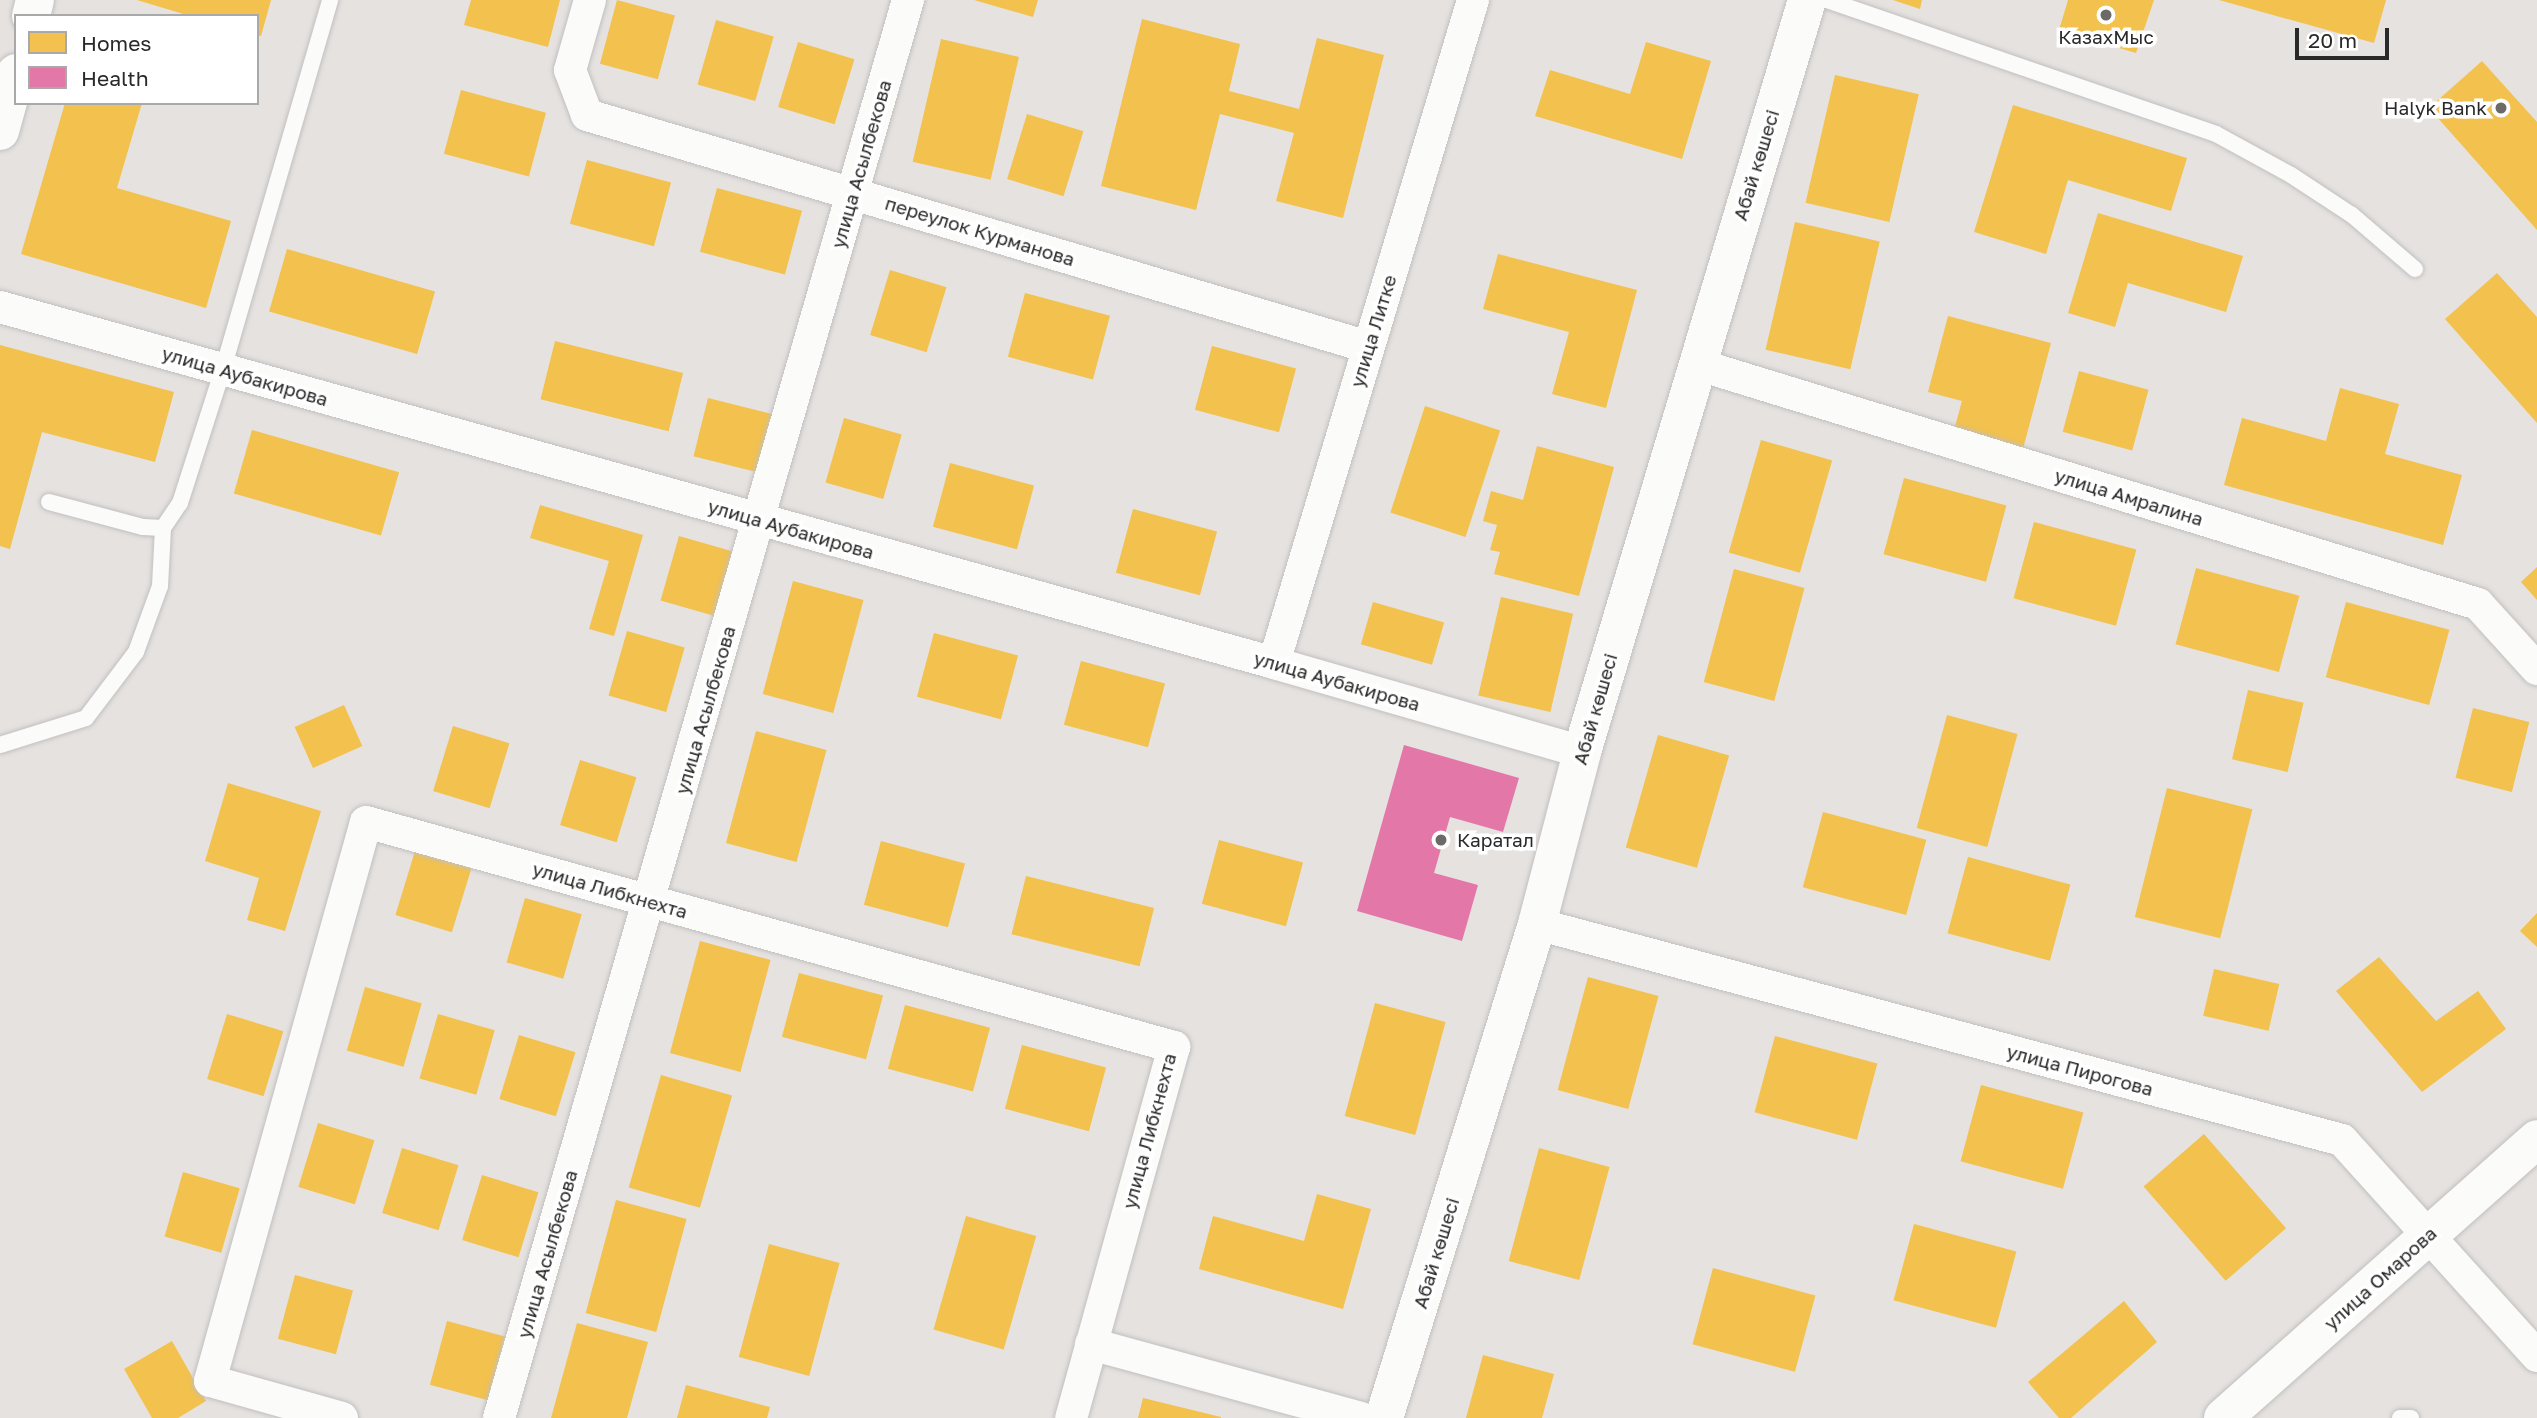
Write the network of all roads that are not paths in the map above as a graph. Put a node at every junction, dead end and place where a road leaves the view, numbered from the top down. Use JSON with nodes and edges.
{"nodes":[{"id":1,"x":330,"y":0,"type":"edge"},
{"id":2,"x":590,"y":0,"type":"edge"},
{"id":3,"x":908,"y":0,"type":"edge"},
{"id":4,"x":1472,"y":0,"type":"edge"},
{"id":5,"x":1807,"y":0,"type":"edge"},
{"id":6,"x":1827,"y":0,"type":"edge"},
{"id":7,"x":853,"y":193,"type":"junction"},
{"id":8,"x":2415,"y":269,"type":"dead end"},
{"id":9,"x":0,"y":307,"type":"edge"},
{"id":10,"x":1368,"y":347,"type":"junction"},
{"id":11,"x":1696,"y":364,"type":"junction"},
{"id":12,"x":223,"y":369,"type":"junction"},
{"id":13,"x":49,"y":502,"type":"dead end"},
{"id":14,"x":760,"y":520,"type":"junction"},
{"id":15,"x":163,"y":528,"type":"junction"},
{"id":16,"x":1274,"y":663,"type":"junction"},
{"id":17,"x":2537,"y":669,"type":"edge"},
{"id":18,"x":0,"y":745,"type":"edge"},
{"id":19,"x":1582,"y":752,"type":"junction"},
{"id":20,"x":650,"y":901,"type":"junction"},
{"id":21,"x":1538,"y":924,"type":"junction"},
{"id":22,"x":2537,"y":1139,"type":"edge"},
{"id":23,"x":2427,"y":1235,"type":"junction"},
{"id":24,"x":1091,"y":1344,"type":"junction"},
{"id":25,"x":2537,"y":1356,"type":"edge"},
{"id":26,"x":342,"y":1418,"type":"edge"},
{"id":27,"x":499,"y":1418,"type":"edge"},
{"id":28,"x":1071,"y":1418,"type":"edge"},
{"id":29,"x":1361,"y":1418,"type":"edge"},
{"id":30,"x":1384,"y":1418,"type":"edge"},
{"id":31,"x":2223,"y":1418,"type":"edge"},
{"id":32,"x":2400,"y":1418,"type":"edge"},
{"id":33,"x":2411,"y":1418,"type":"edge"}],
"edges":[{"from":1,"to":12,"type":"lane"},
{"from":2,"to":7,"type":"street","name":"переулок Курманова"},
{"from":3,"to":7,"type":"street","name":"улица Асылбекова"},
{"from":4,"to":10,"type":"street","name":"улица Литке"},
{"from":5,"to":11,"type":"main road","name":"Абай көшесі"},
{"from":6,"to":8,"type":"lane"},
{"from":7,"to":10,"type":"street","name":"переулок Курманова"},
{"from":7,"to":14,"type":"street","name":"улица Асылбекова"},
{"from":9,"to":12,"type":"street","name":"улица Аубакирова"},
{"from":10,"to":16,"type":"street","name":"улица Литке"},
{"from":11,"to":17,"type":"street","name":"улица Амралина"},
{"from":11,"to":19,"type":"main road","name":"Абай көшесі"},
{"from":12,"to":14,"type":"street","name":"улица Аубакирова"},
{"from":12,"to":15,"type":"lane"},
{"from":13,"to":15,"type":"lane"},
{"from":14,"to":16,"type":"street","name":"улица Аубакирова"},
{"from":14,"to":20,"type":"street","name":"улица Асылбекова"},
{"from":15,"to":18,"type":"lane"},
{"from":16,"to":19,"type":"street","name":"улица Аубакирова"},
{"from":19,"to":21,"type":"main road","name":"Абай көшесі"},
{"from":20,"to":24,"type":"street","name":"улица Либкнехта"},
{"from":20,"to":26,"type":"street","name":"улица Либкнехта"},
{"from":20,"to":27,"type":"street","name":"улица Асылбекова"},
{"from":21,"to":23,"type":"street","name":"улица Пирогова"},
{"from":21,"to":30,"type":"main road","name":"Абай көшесі"},
{"from":22,"to":23,"type":"main road","name":"улица Омарова"},
{"from":23,"to":25,"type":"street","name":"улица Пирогова"},
{"from":23,"to":31,"type":"main road","name":"улица Омарова"},
{"from":24,"to":28,"type":"street","name":"улица Либкнехта"},
{"from":24,"to":29,"type":"street"},
{"from":32,"to":33,"type":"lane"}]}
